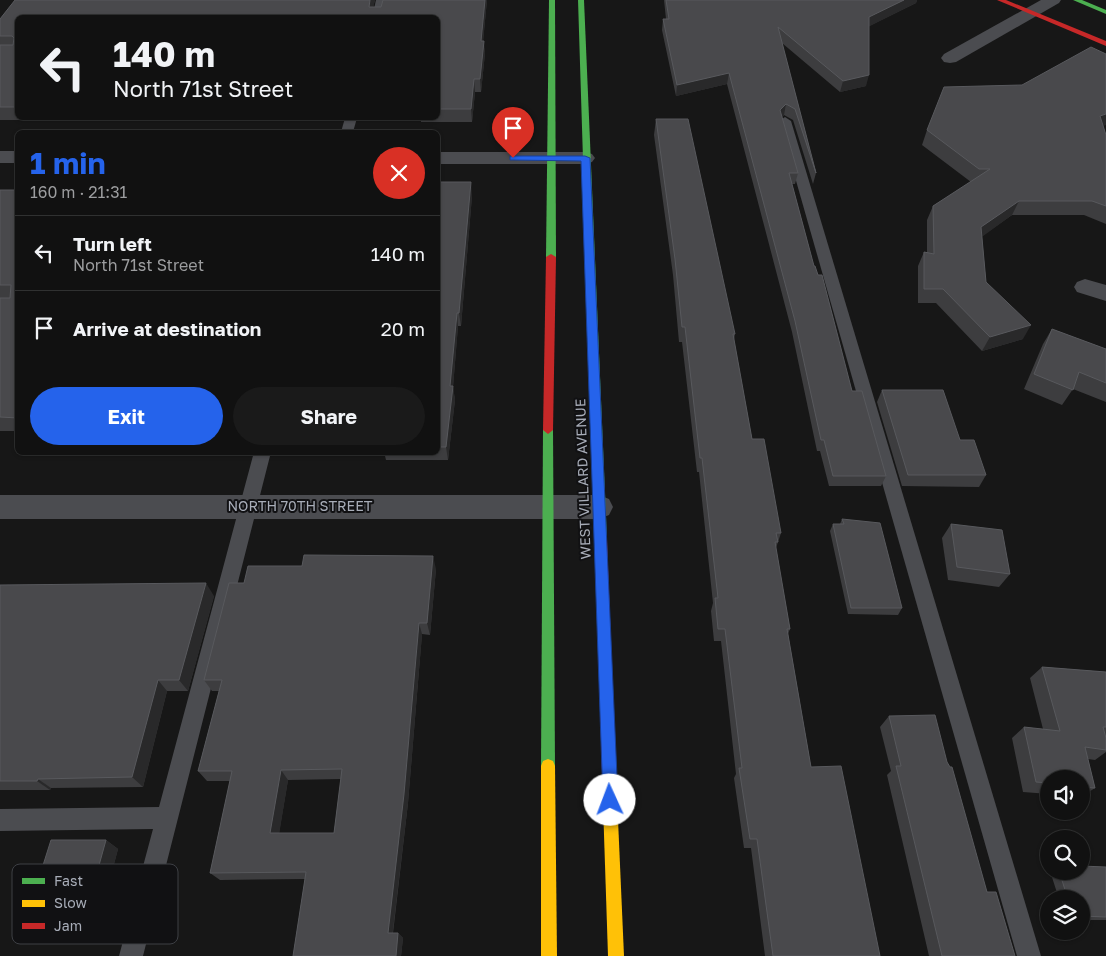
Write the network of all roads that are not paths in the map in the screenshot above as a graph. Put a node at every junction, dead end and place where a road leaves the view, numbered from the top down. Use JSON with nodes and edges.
{"nodes":[{"id":1,"x":381,"y":0,"type":"edge"},
{"id":2,"x":552,"y":0,"type":"edge"},
{"id":3,"x":581,"y":0,"type":"edge"},
{"id":4,"x":1000,"y":0,"type":"edge"},
{"id":5,"x":1053,"y":0,"type":"edge"},
{"id":6,"x":1076,"y":0,"type":"edge"},
{"id":7,"x":1030,"y":12,"type":"junction"},
{"id":8,"x":1106,"y":12,"type":"edge"},
{"id":9,"x":378,"y":15,"type":"edge"},
{"id":10,"x":1106,"y":44,"type":"edge"},
{"id":11,"x":950,"y":58,"type":"dead end"},
{"id":12,"x":785,"y":121,"type":"edge"},
{"id":13,"x":0,"y":157,"type":"edge"},
{"id":14,"x":15,"y":157,"type":"edge"},
{"id":15,"x":440,"y":158,"type":"edge"},
{"id":16,"x":553,"y":158,"type":"junction"},
{"id":17,"x":585,"y":158,"type":"junction"},
{"id":18,"x":262,"y":455,"type":"edge"},
{"id":19,"x":249,"y":506,"type":"junction"},
{"id":20,"x":0,"y":507,"type":"edge"},
{"id":21,"x":547,"y":507,"type":"junction"},
{"id":22,"x":599,"y":507,"type":"junction"},
{"id":23,"x":167,"y":818,"type":"junction"},
{"id":24,"x":0,"y":820,"type":"edge"},
{"id":25,"x":155,"y":864,"type":"edge"},
{"id":26,"x":549,"y":956,"type":"edge"},
{"id":27,"x":616,"y":956,"type":"edge"},
{"id":28,"x":1029,"y":956,"type":"edge"}],
"edges":[{"from":1,"to":9,"type":"lane"},
{"from":2,"to":16,"type":"street"},
{"from":3,"to":17,"type":"street","name":"WEST VILLARD AVENUE"},
{"from":4,"to":7,"type":"street"},
{"from":5,"to":7,"type":"street"},
{"from":6,"to":8,"type":"street"},
{"from":7,"to":10,"type":"street"},
{"from":7,"to":11,"type":"street"},
{"from":12,"to":28,"type":"lane"},
{"from":13,"to":14,"type":"street"},
{"from":15,"to":16,"type":"street"},
{"from":16,"to":17,"type":"street"},
{"from":16,"to":21,"type":"street"},
{"from":17,"to":22,"type":"street","name":"WEST VILLARD AVENUE"},
{"from":18,"to":19,"type":"lane"},
{"from":19,"to":20,"type":"street","name":"NORTH 70TH STREET"},
{"from":19,"to":21,"type":"street","name":"NORTH 70TH STREET"},
{"from":19,"to":23,"type":"lane"},
{"from":21,"to":22,"type":"street","name":"NORTH 70TH STREET"},
{"from":21,"to":26,"type":"street"},
{"from":22,"to":27,"type":"street","name":"WEST VILLARD AVENUE"},
{"from":23,"to":24,"type":"lane"},
{"from":23,"to":25,"type":"lane"}]}
